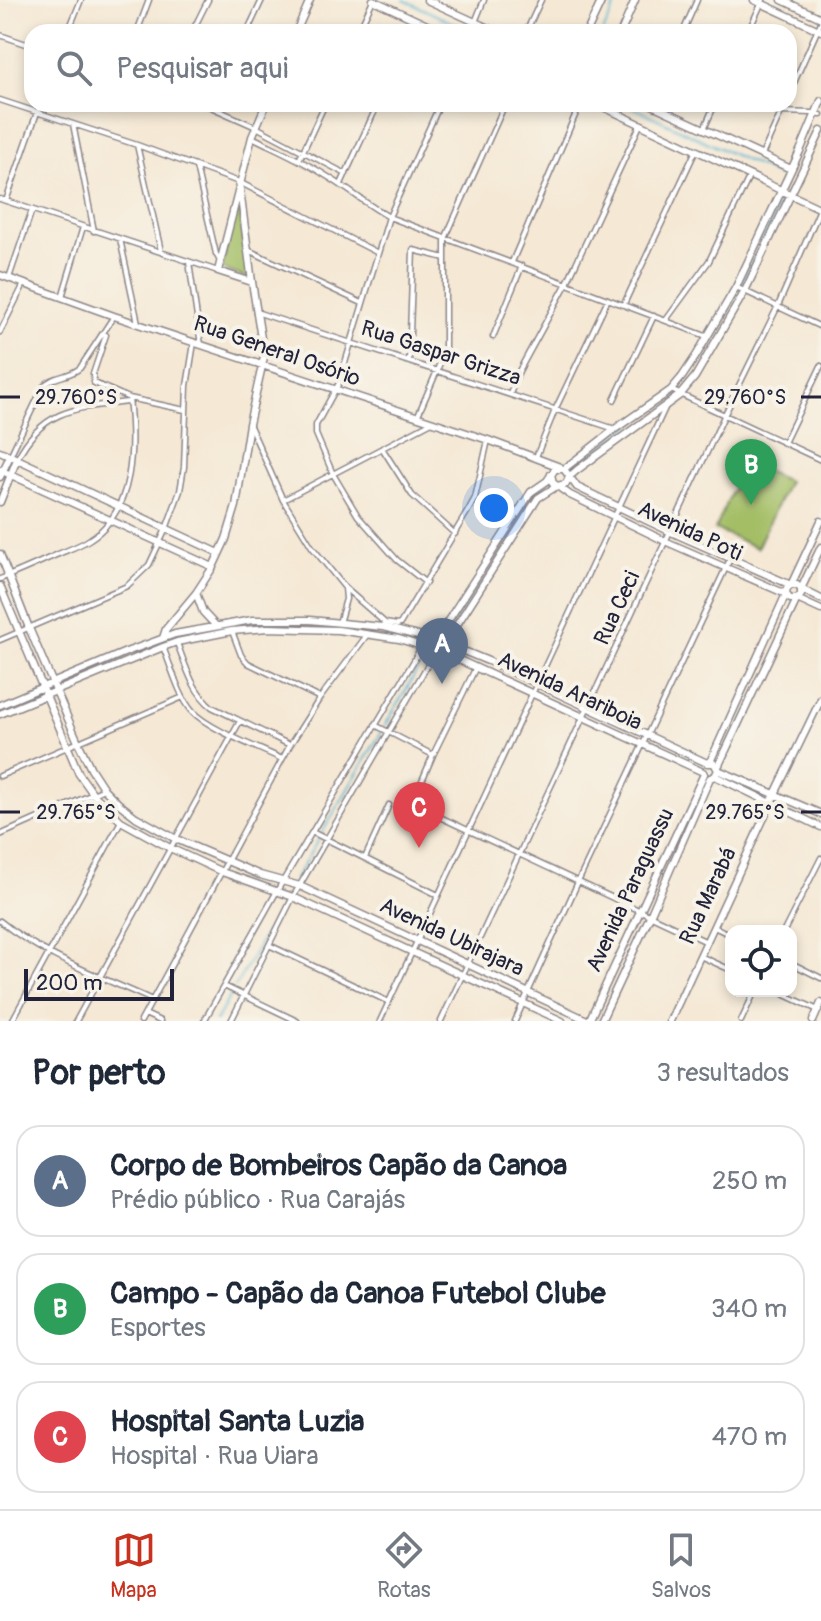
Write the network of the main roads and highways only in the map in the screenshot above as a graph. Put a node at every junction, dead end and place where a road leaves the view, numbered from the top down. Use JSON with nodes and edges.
{"nodes":[{"id":1,"x":310,"y":0,"type":"edge"},
{"id":2,"x":373,"y":0,"type":"edge"},
{"id":3,"x":427,"y":0,"type":"edge"},
{"id":4,"x":602,"y":0,"type":"edge"},
{"id":5,"x":635,"y":0,"type":"edge"},
{"id":6,"x":754,"y":0,"type":"edge"},
{"id":7,"x":782,"y":0,"type":"edge"},
{"id":8,"x":762,"y":2,"type":"edge"},
{"id":9,"x":300,"y":24,"type":"edge"},
{"id":10,"x":425,"y":24,"type":"edge"},
{"id":11,"x":467,"y":24,"type":"edge"},
{"id":12,"x":591,"y":24,"type":"edge"},
{"id":13,"x":624,"y":24,"type":"edge"},
{"id":14,"x":820,"y":25,"type":"edge"},
{"id":15,"x":821,"y":101,"type":"edge"},
{"id":16,"x":263,"y":112,"type":"edge"},
{"id":17,"x":613,"y":112,"type":"edge"},
{"id":18,"x":668,"y":112,"type":"edge"},
{"id":19,"x":818,"y":114,"type":"edge"},
{"id":20,"x":821,"y":131,"type":"edge"},
{"id":21,"x":800,"y":151,"type":"junction"},
{"id":22,"x":810,"y":156,"type":"junction"},
{"id":23,"x":821,"y":161,"type":"edge"},
{"id":24,"x":791,"y":169,"type":"junction"},
{"id":25,"x":239,"y":182,"type":"junction"},
{"id":26,"x":781,"y":190,"type":"junction"},
{"id":27,"x":791,"y":195,"type":"junction"},
{"id":28,"x":821,"y":209,"type":"edge"},
{"id":29,"x":0,"y":275,"type":"edge"},
{"id":30,"x":252,"y":282,"type":"junction"},
{"id":31,"x":262,"y":366,"type":"junction"},
{"id":32,"x":0,"y":451,"type":"edge"},
{"id":33,"x":13,"y":458,"type":"junction"},
{"id":34,"x":540,"y":458,"type":"junction"},
{"id":35,"x":563,"y":468,"type":"junction"},
{"id":36,"x":1,"y":472,"type":"edge"},
{"id":37,"x":552,"y":473,"type":"junction"},
{"id":38,"x":10,"y":475,"type":"junction"},
{"id":39,"x":569,"y":477,"type":"junction"},
{"id":40,"x":557,"y":486,"type":"junction"},
{"id":41,"x":0,"y":502,"type":"edge"},
{"id":42,"x":821,"y":521,"type":"edge"},
{"id":43,"x":821,"y":547,"type":"edge"},
{"id":44,"x":219,"y":553,"type":"junction"},
{"id":45,"x":0,"y":554,"type":"edge"},
{"id":46,"x":213,"y":567,"type":"junction"},
{"id":47,"x":791,"y":585,"type":"junction"},
{"id":48,"x":0,"y":586,"type":"edge"},
{"id":49,"x":801,"y":589,"type":"junction"},
{"id":50,"x":196,"y":593,"type":"junction"},
{"id":51,"x":786,"y":594,"type":"junction"},
{"id":52,"x":797,"y":599,"type":"junction"},
{"id":53,"x":821,"y":599,"type":"edge"},
{"id":54,"x":821,"y":610,"type":"edge"},
{"id":55,"x":216,"y":626,"type":"junction"},
{"id":56,"x":429,"y":639,"type":"junction"},
{"id":57,"x":163,"y":643,"type":"junction"},
{"id":58,"x":446,"y":644,"type":"junction"},
{"id":59,"x":421,"y":646,"type":"junction"},
{"id":60,"x":439,"y":652,"type":"junction"},
{"id":61,"x":488,"y":661,"type":"junction"},
{"id":62,"x":504,"y":668,"type":"junction"},
{"id":63,"x":484,"y":670,"type":"junction"},
{"id":64,"x":500,"y":678,"type":"junction"},
{"id":65,"x":54,"y":686,"type":"junction"},
{"id":66,"x":552,"y":690,"type":"junction"},
{"id":67,"x":44,"y":691,"type":"junction"},
{"id":68,"x":821,"y":699,"type":"edge"},
{"id":69,"x":548,"y":700,"type":"junction"},
{"id":70,"x":0,"y":705,"type":"edge"},
{"id":71,"x":0,"y":714,"type":"edge"},
{"id":72,"x":612,"y":718,"type":"junction"},
{"id":73,"x":607,"y":728,"type":"junction"},
{"id":74,"x":708,"y":763,"type":"junction"},
{"id":75,"x":711,"y":773,"type":"junction"},
{"id":76,"x":775,"y":794,"type":"junction"},
{"id":77,"x":771,"y":804,"type":"junction"},
{"id":78,"x":821,"y":814,"type":"edge"},
{"id":79,"x":821,"y":827,"type":"edge"},
{"id":80,"x":819,"y":1006,"type":"edge"},
{"id":81,"x":562,"y":1021,"type":"edge"},
{"id":82,"x":591,"y":1021,"type":"edge"},
{"id":83,"x":601,"y":1021,"type":"edge"},
{"id":84,"x":670,"y":1021,"type":"edge"},
{"id":85,"x":813,"y":1021,"type":"edge"}],
"edges":[{"from":1,"to":9,"type":"main road"},
{"from":2,"to":10,"type":"main road"},
{"from":3,"to":11,"type":"main road"},
{"from":4,"to":12,"type":"main road"},
{"from":5,"to":13,"type":"main road"},
{"from":6,"to":8,"type":"main road"},
{"from":7,"to":14,"type":"main road"},
{"from":8,"to":14,"type":"main road"},
{"from":15,"to":19,"type":"main road"},
{"from":16,"to":25,"type":"main road"},
{"from":17,"to":26,"type":"main road"},
{"from":18,"to":24,"type":"main road"},
{"from":19,"to":21,"type":"main road"},
{"from":20,"to":22,"type":"main road"},
{"from":21,"to":22,"type":"main road"},
{"from":21,"to":24,"type":"main road"},
{"from":22,"to":23,"type":"main road"},
{"from":22,"to":27,"type":"main road"},
{"from":24,"to":26,"type":"main road"},
{"from":25,"to":30,"type":"main road"},
{"from":25,"to":30,"type":"main road"},
{"from":26,"to":27,"type":"main road"},
{"from":26,"to":35,"type":"main road"},
{"from":27,"to":28,"type":"main road"},
{"from":27,"to":39,"type":"main road"},
{"from":29,"to":31,"type":"main road","name":"Rua General Osório"},
{"from":30,"to":31,"type":"main road"},
{"from":31,"to":34,"type":"main road","name":"Rua General Osório"},
{"from":31,"to":44,"type":"main road"},
{"from":32,"to":33,"type":"main road"},
{"from":33,"to":36,"type":"main road"},
{"from":33,"to":38,"type":"main road"},
{"from":33,"to":44,"type":"main road"},
{"from":34,"to":35,"type":"main road","name":"Rua General Osório"},
{"from":34,"to":37,"type":"main road"},
{"from":35,"to":37,"type":"main road"},
{"from":35,"to":39,"type":"main road","name":"Avenida Poti"},
{"from":36,"to":38,"type":"main road"},
{"from":37,"to":40,"type":"main road"},
{"from":37,"to":56,"type":"main road"},
{"from":38,"to":41,"type":"main road"},
{"from":38,"to":46,"type":"main road"},
{"from":39,"to":40,"type":"main road"},
{"from":39,"to":47,"type":"main road","name":"Avenida Poti"},
{"from":40,"to":51,"type":"main road","name":"Avenida Poti"},
{"from":40,"to":58,"type":"main road"},
{"from":42,"to":47,"type":"main road"},
{"from":43,"to":49,"type":"main road","name":"Avenida Paraguassu"},
{"from":44,"to":46,"type":"main road"},
{"from":45,"to":65,"type":"main road","name":"Avenida Ubirajara"},
{"from":46,"to":50,"type":"main road"},
{"from":47,"to":49,"type":"main road","name":"Avenida Poti"},
{"from":47,"to":51,"type":"main road"},
{"from":48,"to":67,"type":"main road","name":"Avenida Ubirajara"},
{"from":49,"to":52,"type":"main road","name":"Avenida Paraguassu"},
{"from":49,"to":53,"type":"main road","name":"Avenida Poti"},
{"from":50,"to":55,"type":"main road"},
{"from":50,"to":57,"type":"main road"},
{"from":51,"to":52,"type":"main road","name":"Avenida Poti"},
{"from":51,"to":74,"type":"main road"},
{"from":52,"to":54,"type":"main road","name":"Avenida Poti"},
{"from":52,"to":75,"type":"main road","name":"Avenida Paraguassu"},
{"from":55,"to":56,"type":"main road","name":"Avenida Arariboia"},
{"from":55,"to":57,"type":"main road","name":"Avenida Arariboia"},
{"from":56,"to":58,"type":"main road","name":"Avenida Arariboia"},
{"from":56,"to":59,"type":"main road"},
{"from":57,"to":59,"type":"main road","name":"Avenida Arariboia"},
{"from":57,"to":65,"type":"main road"},
{"from":58,"to":60,"type":"main road"},
{"from":58,"to":61,"type":"main road","name":"Avenida Arariboia"},
{"from":59,"to":60,"type":"main road","name":"Avenida Arariboia"},
{"from":60,"to":63,"type":"main road","name":"Avenida Arariboia"},
{"from":61,"to":62,"type":"main road","name":"Avenida Arariboia"},
{"from":61,"to":63,"type":"main road"},
{"from":62,"to":64,"type":"main road"},
{"from":62,"to":66,"type":"main road","name":"Avenida Arariboia"},
{"from":63,"to":64,"type":"main road","name":"Avenida Arariboia"},
{"from":64,"to":69,"type":"main road","name":"Avenida Arariboia"},
{"from":65,"to":67,"type":"main road"},
{"from":65,"to":82,"type":"main road","name":"Avenida Ubirajara"},
{"from":66,"to":69,"type":"main road"},
{"from":66,"to":72,"type":"main road","name":"Avenida Arariboia"},
{"from":67,"to":70,"type":"main road"},
{"from":67,"to":71,"type":"main road"},
{"from":67,"to":81,"type":"main road","name":"Avenida Ubirajara"},
{"from":68,"to":76,"type":"main road","name":"Rua Marabá"},
{"from":69,"to":73,"type":"main road","name":"Avenida Arariboia"},
{"from":72,"to":73,"type":"main road"},
{"from":72,"to":74,"type":"main road","name":"Avenida Arariboia"},
{"from":73,"to":75,"type":"main road","name":"Avenida Arariboia"},
{"from":74,"to":75,"type":"main road"},
{"from":74,"to":75,"type":"main road","name":"Avenida Arariboia"},
{"from":75,"to":76,"type":"main road"},
{"from":75,"to":77,"type":"main road"},
{"from":75,"to":82,"type":"main road","name":"Avenida Paraguassu"},
{"from":75,"to":83,"type":"main road","name":"Avenida Paraguassu"},
{"from":76,"to":77,"type":"main road","name":"Rua Marabá"},
{"from":76,"to":78,"type":"main road"},
{"from":77,"to":79,"type":"main road"},
{"from":77,"to":84,"type":"main road","name":"Rua Marabá"},
{"from":80,"to":85,"type":"main road"}]}
